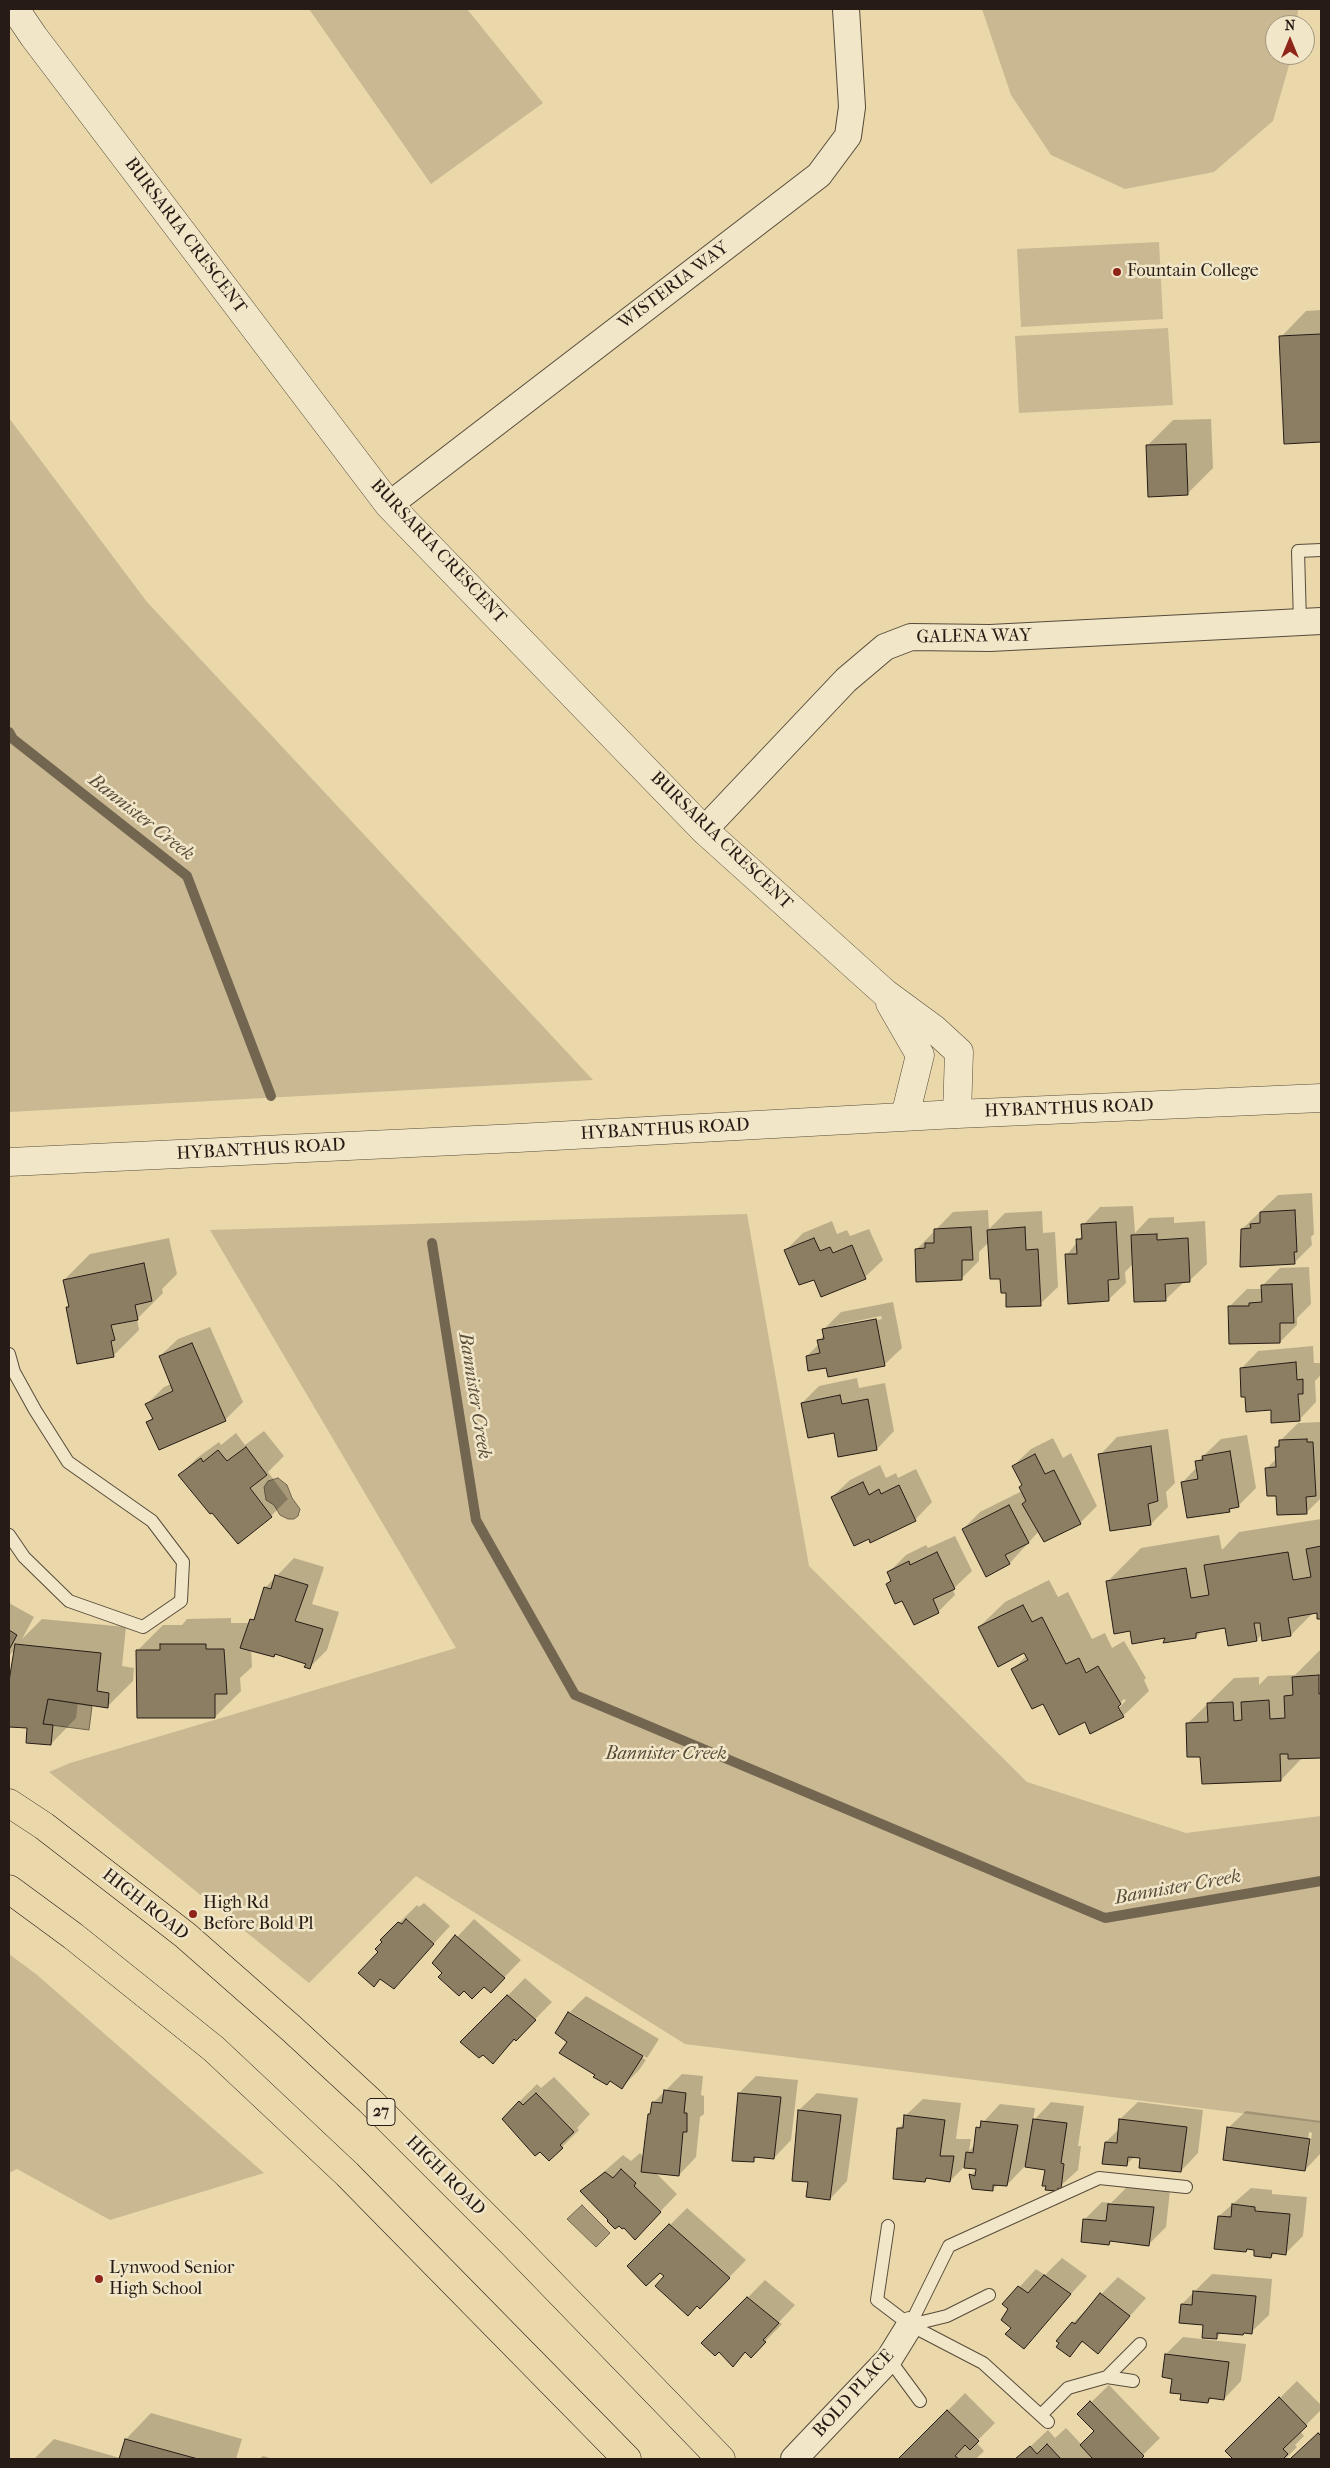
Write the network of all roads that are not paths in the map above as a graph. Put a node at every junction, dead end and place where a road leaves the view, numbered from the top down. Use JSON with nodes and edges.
{"nodes":[{"id":1,"x":15,"y":9,"type":"edge"},
{"id":2,"x":846,"y":9,"type":"edge"},
{"id":3,"x":389,"y":504,"type":"junction"},
{"id":4,"x":1321,"y":550,"type":"edge"},
{"id":5,"x":1311,"y":622,"type":"edge"},
{"id":6,"x":704,"y":830,"type":"junction"},
{"id":7,"x":885,"y":993,"type":"junction"},
{"id":8,"x":1321,"y":1098,"type":"edge"},
{"id":9,"x":957,"y":1114,"type":"junction"},
{"id":10,"x":905,"y":1116,"type":"junction"},
{"id":11,"x":9,"y":1162,"type":"edge"},
{"id":12,"x":9,"y":1354,"type":"edge"},
{"id":13,"x":9,"y":1535,"type":"edge"},
{"id":14,"x":9,"y":1802,"type":"edge"},
{"id":15,"x":9,"y":1889,"type":"edge"},
{"id":16,"x":1186,"y":2187,"type":"dead end"},
{"id":17,"x":888,"y":2226,"type":"dead end"},
{"id":18,"x":988,"y":2295,"type":"dead end"},
{"id":19,"x":910,"y":2325,"type":"junction"},
{"id":20,"x":1140,"y":2344,"type":"dead end"},
{"id":21,"x":889,"y":2359,"type":"junction"},
{"id":22,"x":1107,"y":2377,"type":"junction"},
{"id":23,"x":1133,"y":2381,"type":"dead end"},
{"id":24,"x":920,"y":2401,"type":"dead end"},
{"id":25,"x":627,"y":2459,"type":"edge"},
{"id":26,"x":721,"y":2459,"type":"edge"},
{"id":27,"x":794,"y":2459,"type":"edge"}],
"edges":[{"from":1,"to":3,"type":"street","name":"BURSARIA CRESCENT"},
{"from":2,"to":3,"type":"street","name":"WISTERIA WAY"},
{"from":3,"to":6,"type":"street","name":"BURSARIA CRESCENT"},
{"from":4,"to":5,"type":"lane"},
{"from":5,"to":6,"type":"street","name":"GALENA WAY"},
{"from":6,"to":7,"type":"street","name":"BURSARIA CRESCENT"},
{"from":7,"to":9,"type":"street","name":"BURSARIA CRESCENT"},
{"from":7,"to":10,"type":"street","name":"BURSARIA CRESCENT"},
{"from":8,"to":9,"type":"street","name":"HYBANTHUS ROAD"},
{"from":9,"to":10,"type":"street","name":"HYBANTHUS ROAD"},
{"from":10,"to":11,"type":"street","name":"HYBANTHUS ROAD"},
{"from":12,"to":13,"type":"lane"},
{"from":14,"to":26,"type":"main road","name":"HIGH ROAD","number":"27"},
{"from":15,"to":25,"type":"main road"},
{"from":16,"to":19,"type":"lane"},
{"from":17,"to":19,"type":"lane"},
{"from":18,"to":19,"type":"lane"},
{"from":19,"to":21,"type":"street","name":"BOLD PLACE"},
{"from":19,"to":22,"type":"lane"},
{"from":20,"to":22,"type":"lane"},
{"from":21,"to":24,"type":"lane"},
{"from":21,"to":27,"type":"street","name":"BOLD PLACE"},
{"from":22,"to":23,"type":"lane"}]}
